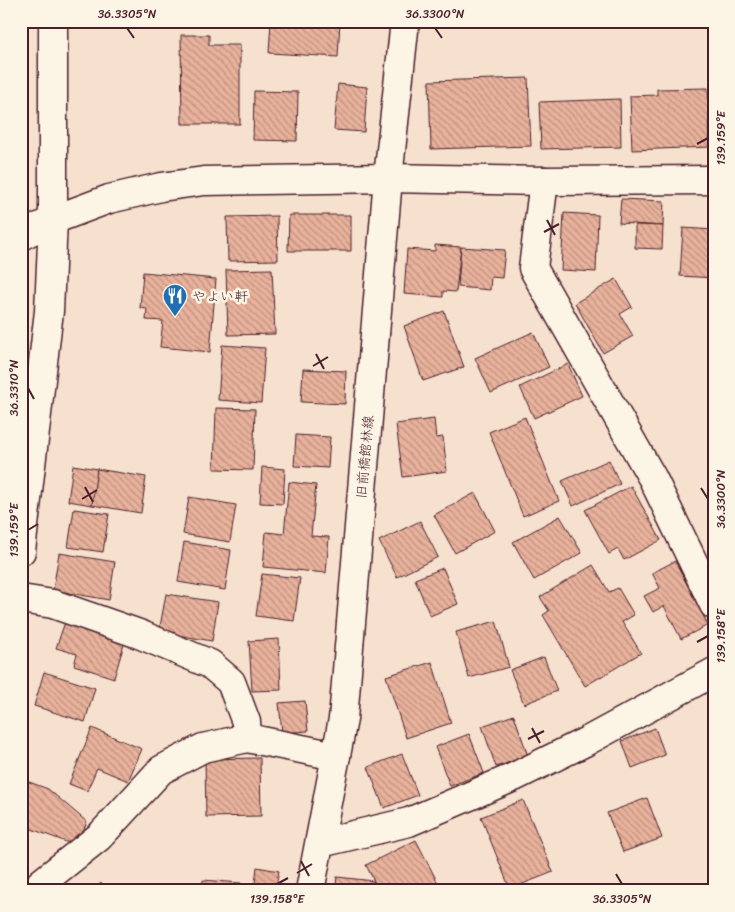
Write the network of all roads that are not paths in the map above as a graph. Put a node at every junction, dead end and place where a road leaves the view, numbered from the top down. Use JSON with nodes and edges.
{"nodes":[{"id":1,"x":53,"y":21,"type":"edge"},
{"id":2,"x":405,"y":21,"type":"edge"},
{"id":3,"x":388,"y":178,"type":"junction"},
{"id":4,"x":714,"y":180,"type":"edge"},
{"id":5,"x":544,"y":181,"type":"junction"},
{"id":6,"x":53,"y":220,"type":"junction"},
{"id":7,"x":21,"y":236,"type":"edge"},
{"id":8,"x":21,"y":551,"type":"edge"},
{"id":9,"x":21,"y":599,"type":"edge"},
{"id":10,"x":714,"y":605,"type":"edge"},
{"id":11,"x":714,"y":672,"type":"edge"},
{"id":12,"x":247,"y":738,"type":"junction"},
{"id":13,"x":336,"y":756,"type":"junction"},
{"id":14,"x":320,"y":843,"type":"junction"},
{"id":15,"x":34,"y":891,"type":"edge"},
{"id":16,"x":310,"y":891,"type":"edge"}],
"edges":[{"from":1,"to":6,"type":"street"},
{"from":2,"to":3,"type":"street","name":"旧前橋館林線"},
{"from":3,"to":5,"type":"street"},
{"from":3,"to":6,"type":"street"},
{"from":3,"to":13,"type":"street","name":"旧前橋館林線"},
{"from":4,"to":5,"type":"street"},
{"from":5,"to":10,"type":"street"},
{"from":6,"to":7,"type":"street"},
{"from":6,"to":8,"type":"street"},
{"from":9,"to":12,"type":"street"},
{"from":11,"to":14,"type":"street"},
{"from":12,"to":13,"type":"street"},
{"from":12,"to":15,"type":"street"},
{"from":13,"to":14,"type":"street","name":"旧前橋館林線"},
{"from":14,"to":16,"type":"street","name":"旧前橋館林線"}]}
